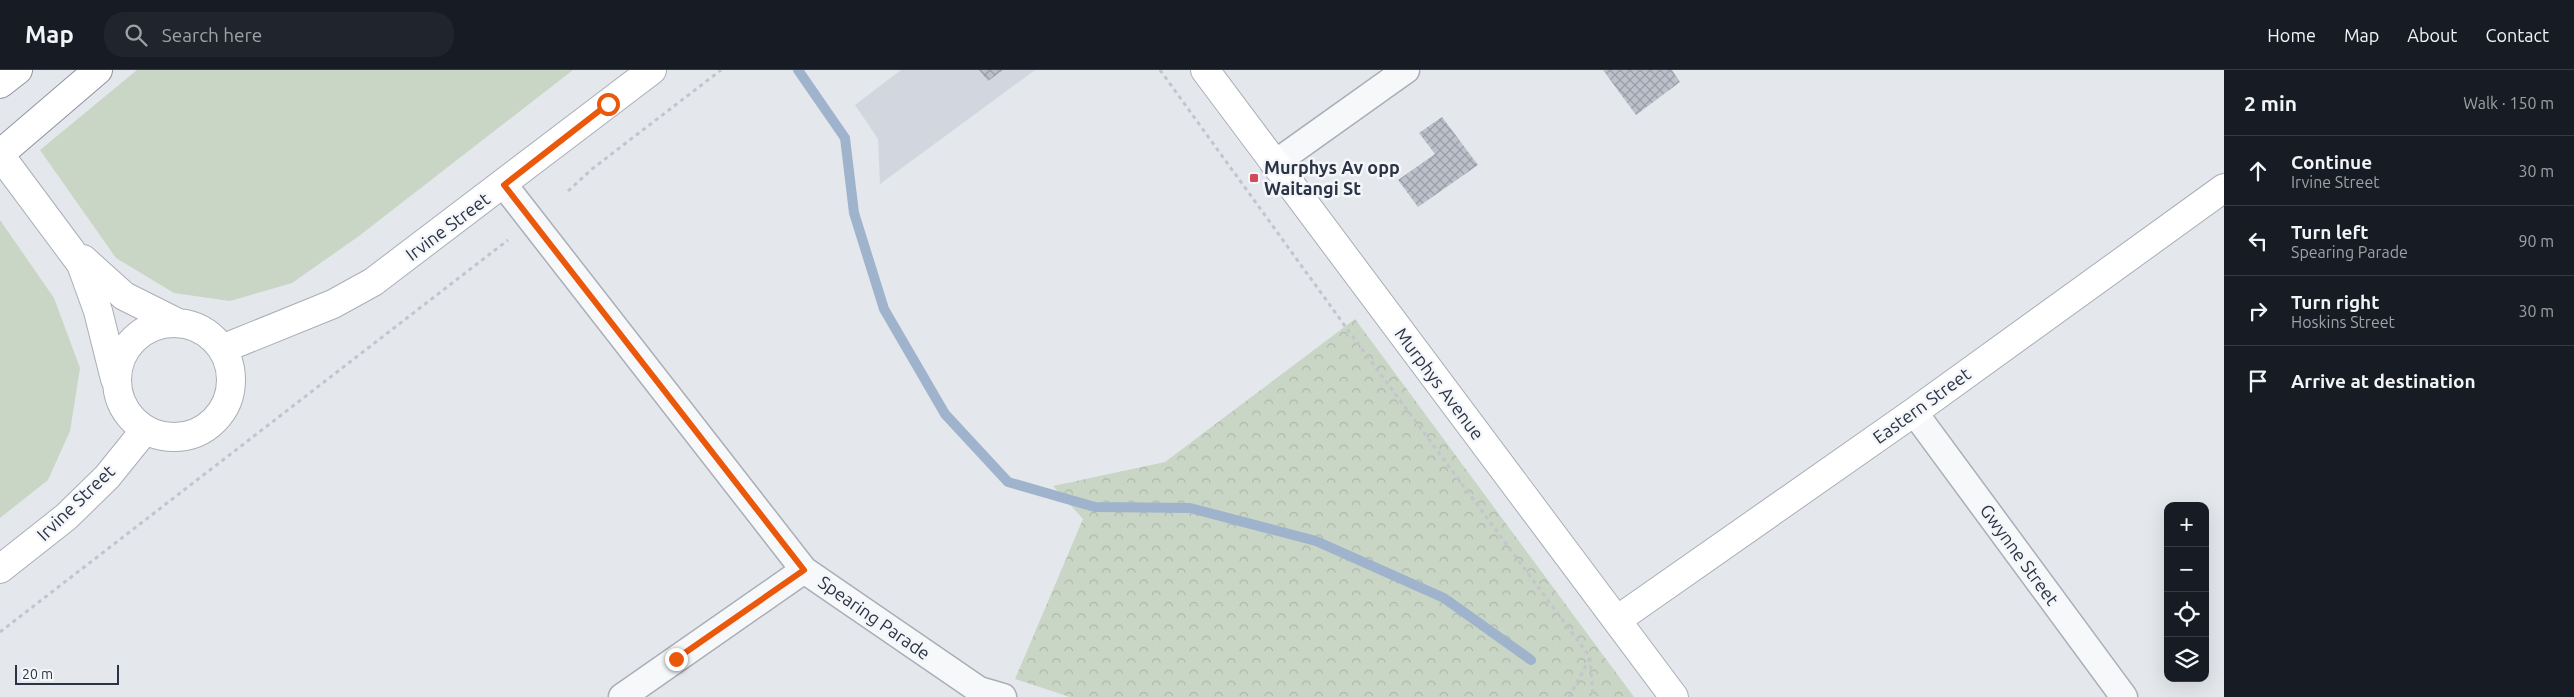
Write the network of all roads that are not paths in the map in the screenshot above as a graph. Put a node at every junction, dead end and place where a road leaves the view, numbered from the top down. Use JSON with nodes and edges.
{"nodes":[{"id":1,"x":18,"y":70,"type":"edge"},
{"id":2,"x":98,"y":70,"type":"edge"},
{"id":3,"x":652,"y":70,"type":"edge"},
{"id":4,"x":1205,"y":70,"type":"edge"},
{"id":5,"x":1406,"y":70,"type":"edge"},
{"id":6,"x":0,"y":84,"type":"edge"},
{"id":7,"x":0,"y":155,"type":"edge"},
{"id":8,"x":1274,"y":164,"type":"junction"},
{"id":9,"x":504,"y":185,"type":"junction"},
{"id":10,"x":2224,"y":188,"type":"edge"},
{"id":11,"x":70,"y":247,"type":"junction"},
{"id":12,"x":178,"y":323,"type":"junction"},
{"id":13,"x":222,"y":349,"type":"junction"},
{"id":14,"x":117,"y":389,"type":"junction"},
{"id":15,"x":1914,"y":412,"type":"junction"},
{"id":16,"x":145,"y":430,"type":"junction"},
{"id":17,"x":0,"y":569,"type":"edge"},
{"id":18,"x":804,"y":570,"type":"junction"},
{"id":19,"x":1617,"y":620,"type":"junction"},
{"id":20,"x":986,"y":695,"type":"edge"},
{"id":21,"x":622,"y":697,"type":"edge"},
{"id":22,"x":1674,"y":697,"type":"edge"},
{"id":23,"x":2124,"y":697,"type":"edge"}],
"edges":[{"from":1,"to":6,"type":"main road"},
{"from":2,"to":7,"type":"main road"},
{"from":3,"to":9,"type":"main road","name":"Irvine Street"},
{"from":4,"to":8,"type":"main road","name":"Murphys Avenue"},
{"from":5,"to":8,"type":"street"},
{"from":7,"to":11,"type":"main road"},
{"from":8,"to":19,"type":"main road","name":"Murphys Avenue"},
{"from":9,"to":13,"type":"main road","name":"Irvine Street"},
{"from":9,"to":18,"type":"street","name":"Spearing Parade"},
{"from":10,"to":15,"type":"main road","name":"Eastern Street"},
{"from":11,"to":12,"type":"main road"},
{"from":11,"to":14,"type":"main road"},
{"from":12,"to":13,"type":"main road"},
{"from":12,"to":14,"type":"main road"},
{"from":13,"to":16,"type":"main road"},
{"from":14,"to":16,"type":"main road"},
{"from":15,"to":19,"type":"main road","name":"Eastern Street"},
{"from":15,"to":23,"type":"street","name":"Gwynne Street"},
{"from":16,"to":17,"type":"main road","name":"Irvine Street"},
{"from":18,"to":20,"type":"street","name":"Spearing Parade"},
{"from":18,"to":21,"type":"street"},
{"from":19,"to":22,"type":"main road","name":"Murphys Avenue"}]}
